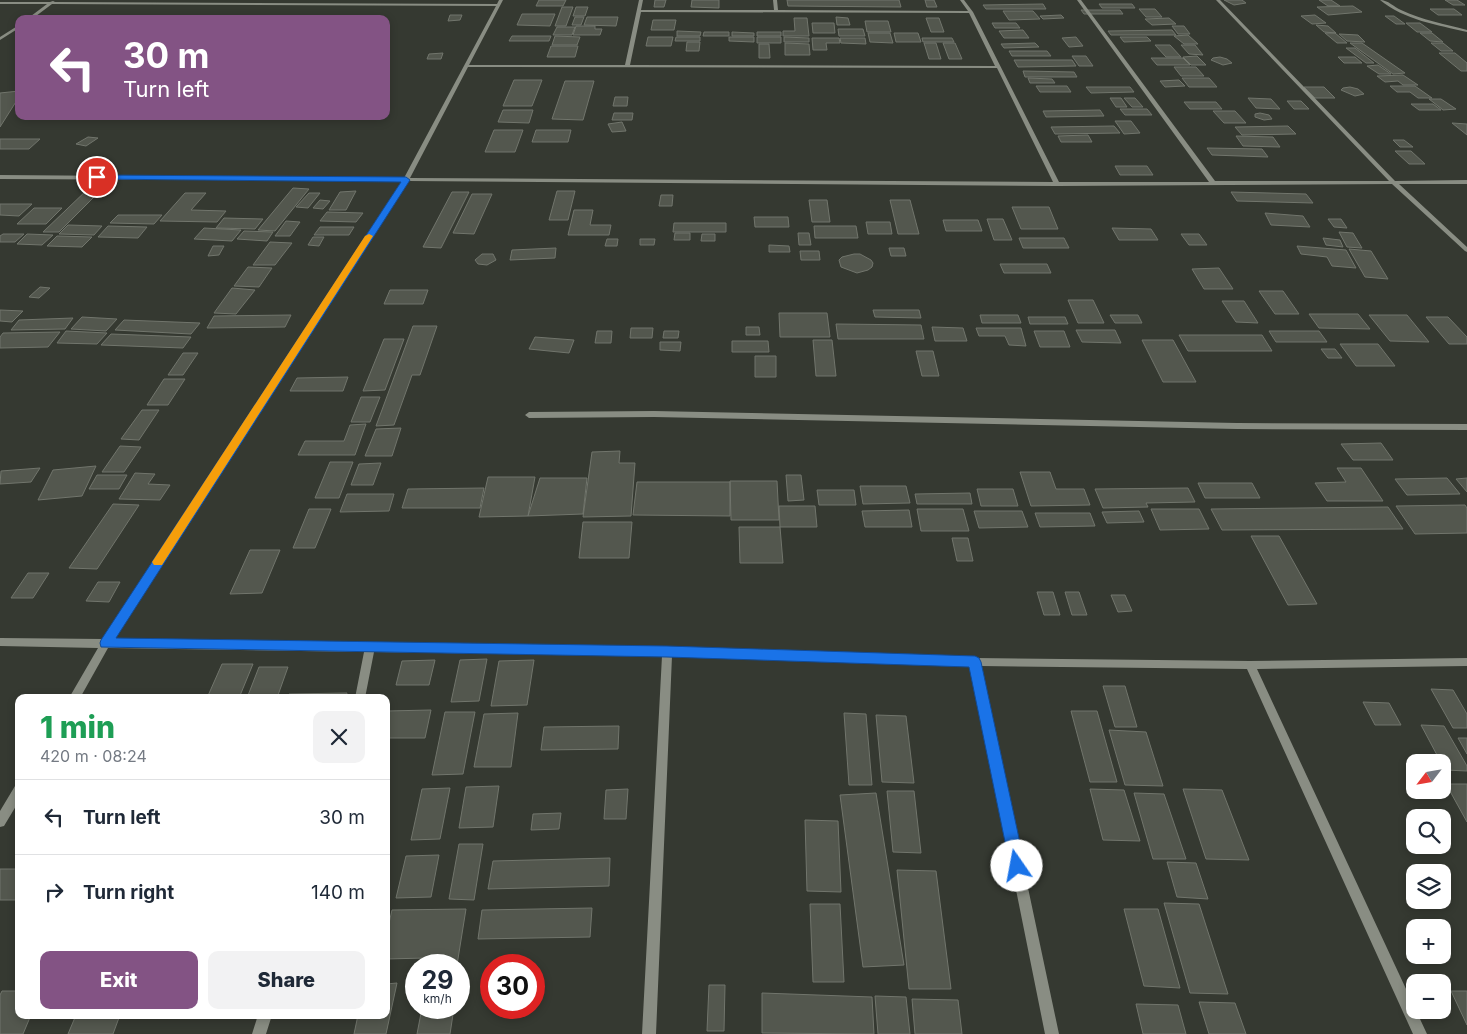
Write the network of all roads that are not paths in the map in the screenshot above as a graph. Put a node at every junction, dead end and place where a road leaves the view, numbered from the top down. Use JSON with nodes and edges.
{"nodes":[{"id":1,"x":641,"y":0,"type":"edge"},
{"id":2,"x":775,"y":0,"type":"edge"},
{"id":3,"x":962,"y":0,"type":"edge"},
{"id":4,"x":1079,"y":0,"type":"edge"},
{"id":5,"x":1218,"y":0,"type":"edge"},
{"id":6,"x":1382,"y":0,"type":"edge"},
{"id":7,"x":54,"y":1,"type":"edge"},
{"id":8,"x":0,"y":3,"type":"edge"},
{"id":9,"x":499,"y":3,"type":"edge"},
{"id":10,"x":639,"y":11,"type":"junction"},
{"id":11,"x":776,"y":11,"type":"junction"},
{"id":12,"x":971,"y":12,"type":"junction"},
{"id":13,"x":35,"y":15,"type":"edge"},
{"id":14,"x":15,"y":29,"type":"edge"},
{"id":15,"x":1467,"y":31,"type":"edge"},
{"id":16,"x":0,"y":39,"type":"edge"},
{"id":17,"x":466,"y":66,"type":"junction"},
{"id":18,"x":627,"y":66,"type":"junction"},
{"id":19,"x":998,"y":67,"type":"junction"},
{"id":20,"x":0,"y":177,"type":"edge"},
{"id":21,"x":406,"y":180,"type":"junction"},
{"id":22,"x":1467,"y":182,"type":"edge"},
{"id":23,"x":1394,"y":183,"type":"junction"},
{"id":24,"x":1057,"y":184,"type":"junction"},
{"id":25,"x":1214,"y":184,"type":"junction"},
{"id":26,"x":1467,"y":250,"type":"edge"},
{"id":27,"x":529,"y":414,"type":"dead end"},
{"id":28,"x":1467,"y":427,"type":"edge"},
{"id":29,"x":0,"y":642,"type":"edge"},
{"id":30,"x":106,"y":643,"type":"junction"},
{"id":31,"x":370,"y":647,"type":"junction"},
{"id":32,"x":667,"y":652,"type":"junction"},
{"id":33,"x":975,"y":662,"type":"junction"},
{"id":34,"x":1467,"y":662,"type":"edge"},
{"id":35,"x":1250,"y":665,"type":"junction"},
{"id":36,"x":76,"y":694,"type":"edge"},
{"id":37,"x":361,"y":694,"type":"edge"},
{"id":38,"x":15,"y":797,"type":"edge"},
{"id":39,"x":0,"y":822,"type":"edge"},
{"id":40,"x":264,"y":1019,"type":"edge"},
{"id":41,"x":259,"y":1034,"type":"edge"},
{"id":42,"x":649,"y":1034,"type":"edge"},
{"id":43,"x":1052,"y":1034,"type":"edge"},
{"id":44,"x":1420,"y":1034,"type":"edge"}],
"edges":[{"from":1,"to":10,"type":"street"},
{"from":2,"to":11,"type":"street"},
{"from":3,"to":12,"type":"street"},
{"from":4,"to":25,"type":"street"},
{"from":5,"to":23,"type":"street"},
{"from":6,"to":15,"type":"street"},
{"from":7,"to":8,"type":"street"},
{"from":7,"to":9,"type":"street"},
{"from":7,"to":13,"type":"street"},
{"from":9,"to":17,"type":"street"},
{"from":10,"to":11,"type":"street"},
{"from":10,"to":18,"type":"street"},
{"from":11,"to":12,"type":"street"},
{"from":12,"to":19,"type":"street"},
{"from":14,"to":16,"type":"street"},
{"from":17,"to":18,"type":"street"},
{"from":17,"to":21,"type":"street"},
{"from":18,"to":19,"type":"street"},
{"from":19,"to":24,"type":"street"},
{"from":20,"to":21,"type":"street"},
{"from":21,"to":24,"type":"street"},
{"from":21,"to":30,"type":"street"},
{"from":22,"to":23,"type":"street"},
{"from":23,"to":25,"type":"street"},
{"from":23,"to":26,"type":"street"},
{"from":24,"to":25,"type":"street"},
{"from":27,"to":28,"type":"street"},
{"from":29,"to":30,"type":"street"},
{"from":30,"to":31,"type":"street"},
{"from":30,"to":36,"type":"street"},
{"from":31,"to":32,"type":"street"},
{"from":31,"to":37,"type":"street"},
{"from":32,"to":33,"type":"street"},
{"from":32,"to":42,"type":"street"},
{"from":33,"to":35,"type":"street"},
{"from":33,"to":43,"type":"street"},
{"from":34,"to":35,"type":"street"},
{"from":35,"to":44,"type":"street"},
{"from":38,"to":39,"type":"street"},
{"from":40,"to":41,"type":"street"}]}
